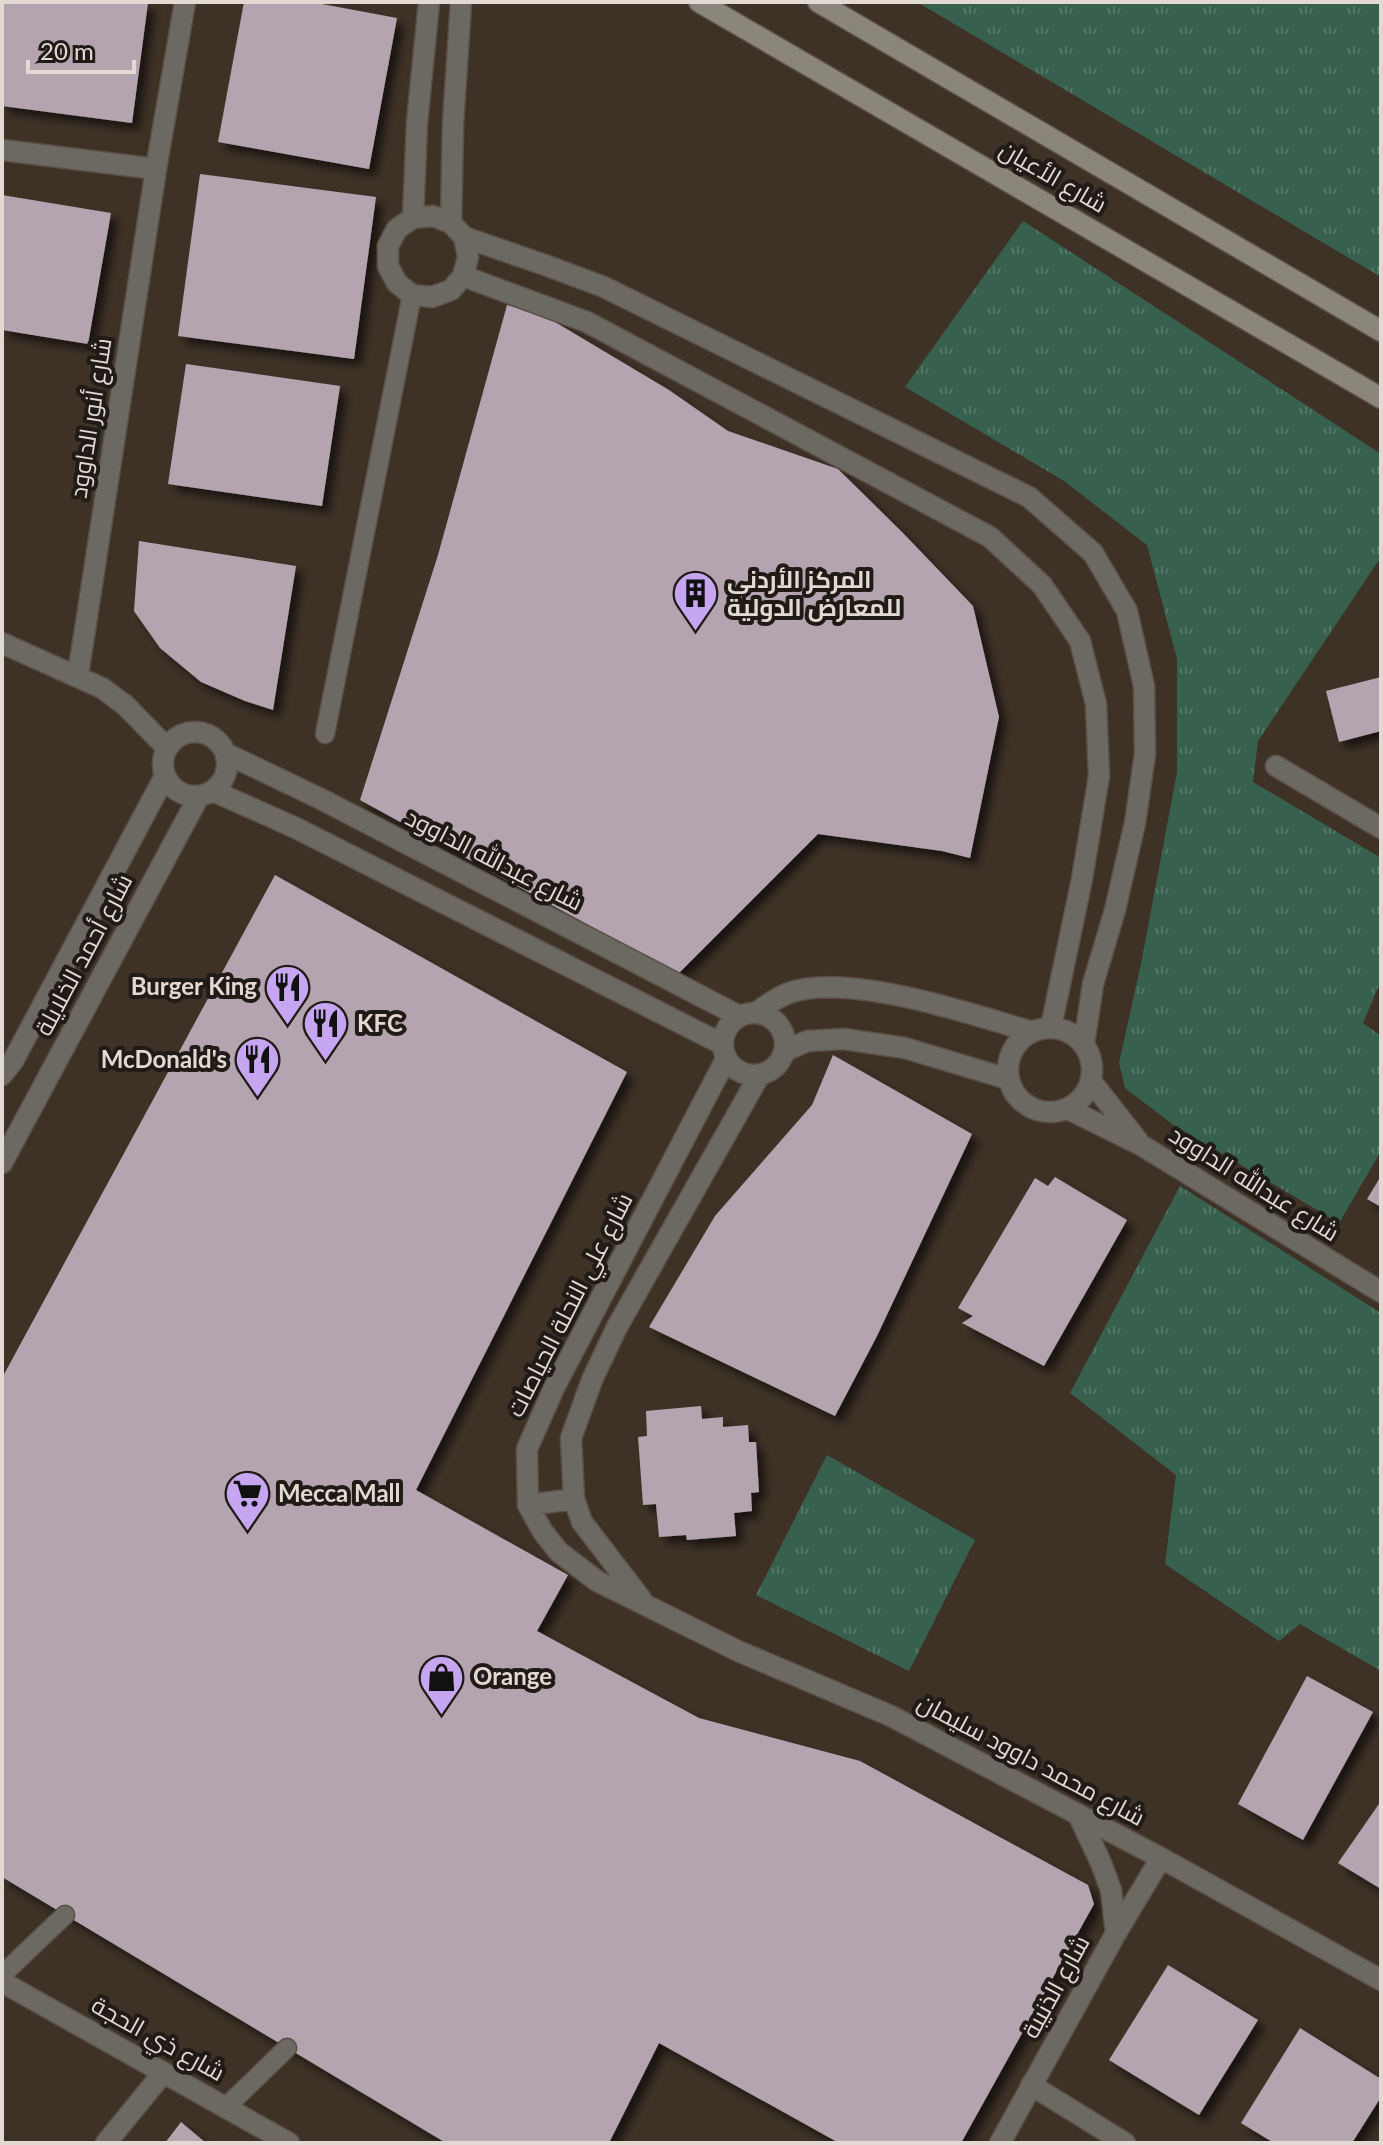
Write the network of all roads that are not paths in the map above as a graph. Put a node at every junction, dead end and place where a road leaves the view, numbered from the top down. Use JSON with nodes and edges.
{"nodes":[{"id":1,"x":185,"y":2,"type":"edge"},
{"id":2,"x":429,"y":2,"type":"edge"},
{"id":3,"x":461,"y":2,"type":"edge"},
{"id":4,"x":699,"y":2,"type":"edge"},
{"id":5,"x":818,"y":2,"type":"edge"},
{"id":6,"x":2,"y":150,"type":"edge"},
{"id":7,"x":156,"y":169,"type":"junction"},
{"id":8,"x":413,"y":218,"type":"junction"},
{"id":9,"x":457,"y":230,"type":"junction"},
{"id":10,"x":463,"y":276,"type":"junction"},
{"id":11,"x":412,"y":295,"type":"junction"},
{"id":12,"x":1381,"y":331,"type":"edge"},
{"id":13,"x":1381,"y":398,"type":"edge"},
{"id":14,"x":2,"y":643,"type":"edge"},
{"id":15,"x":78,"y":675,"type":"junction"},
{"id":16,"x":325,"y":734,"type":"dead end"},
{"id":17,"x":167,"y":748,"type":"junction"},
{"id":18,"x":225,"y":753,"type":"junction"},
{"id":19,"x":1276,"y":766,"type":"dead end"},
{"id":20,"x":165,"y":776,"type":"junction"},
{"id":21,"x":206,"y":794,"type":"junction"},
{"id":22,"x":1381,"y":828,"type":"edge"},
{"id":23,"x":748,"y":1014,"type":"junction"},
{"id":24,"x":1042,"y":1030,"type":"junction"},
{"id":25,"x":1084,"y":1044,"type":"junction"},
{"id":26,"x":785,"y":1051,"type":"junction"},
{"id":27,"x":724,"y":1052,"type":"junction"},
{"id":28,"x":2,"y":1075,"type":"edge"},
{"id":29,"x":759,"y":1076,"type":"junction"},
{"id":30,"x":1008,"y":1079,"type":"junction"},
{"id":31,"x":1091,"y":1081,"type":"junction"},
{"id":32,"x":1068,"y":1109,"type":"junction"},
{"id":33,"x":8,"y":1132,"type":"edge"},
{"id":34,"x":1141,"y":1145,"type":"junction"},
{"id":35,"x":2,"y":1163,"type":"edge"},
{"id":36,"x":1381,"y":1292,"type":"edge"},
{"id":37,"x":574,"y":1499,"type":"junction"},
{"id":38,"x":528,"y":1505,"type":"junction"},
{"id":39,"x":646,"y":1605,"type":"junction"},
{"id":40,"x":1079,"y":1816,"type":"junction"},
{"id":41,"x":1161,"y":1858,"type":"junction"},
{"id":42,"x":65,"y":1915,"type":"dead end"},
{"id":43,"x":1116,"y":1933,"type":"junction"},
{"id":44,"x":2,"y":1975,"type":"edge"},
{"id":45,"x":1381,"y":1980,"type":"edge"},
{"id":46,"x":2,"y":1982,"type":"edge"},
{"id":47,"x":287,"y":2048,"type":"dead end"},
{"id":48,"x":163,"y":2073,"type":"junction"},
{"id":49,"x":1031,"y":2085,"type":"junction"},
{"id":50,"x":226,"y":2107,"type":"junction"},
{"id":51,"x":106,"y":2143,"type":"edge"},
{"id":52,"x":289,"y":2143,"type":"edge"},
{"id":53,"x":1000,"y":2143,"type":"edge"},
{"id":54,"x":1125,"y":2143,"type":"edge"}],
"edges":[{"from":1,"to":7,"type":"street","name":"شارع أنور الداوود"},
{"from":2,"to":8,"type":"street"},
{"from":3,"to":9,"type":"street"},
{"from":4,"to":13,"type":"street","name":"شارع الأعيان"},
{"from":5,"to":12,"type":"street","name":"شارع الأعيان"},
{"from":6,"to":7,"type":"street"},
{"from":7,"to":15,"type":"street","name":"شارع أنور الداوود"},
{"from":8,"to":9,"type":"street"},
{"from":8,"to":11,"type":"street"},
{"from":9,"to":10,"type":"street"},
{"from":9,"to":25,"type":"street"},
{"from":10,"to":11,"type":"street"},
{"from":10,"to":24,"type":"street"},
{"from":11,"to":16,"type":"lane"},
{"from":14,"to":15,"type":"street"},
{"from":15,"to":17,"type":"street"},
{"from":17,"to":18,"type":"street"},
{"from":17,"to":20,"type":"street"},
{"from":18,"to":21,"type":"street"},
{"from":18,"to":23,"type":"street","name":"شارع عبدالله الداوود"},
{"from":19,"to":22,"type":"street"},
{"from":20,"to":21,"type":"street"},
{"from":20,"to":28,"type":"street","name":"شارع أحمد الخلايلة"},
{"from":21,"to":27,"type":"street"},
{"from":21,"to":33,"type":"street","name":"شارع أحمد الخلايلة"},
{"from":23,"to":24,"type":"street"},
{"from":23,"to":26,"type":"street"},
{"from":23,"to":27,"type":"street"},
{"from":24,"to":25,"type":"street"},
{"from":24,"to":30,"type":"street"},
{"from":25,"to":31,"type":"street"},
{"from":26,"to":29,"type":"street"},
{"from":26,"to":30,"type":"street"},
{"from":27,"to":29,"type":"street"},
{"from":27,"to":38,"type":"street","name":"شارع علي النحلة الحياصات"},
{"from":29,"to":37,"type":"street"},
{"from":30,"to":32,"type":"street"},
{"from":31,"to":32,"type":"street"},
{"from":31,"to":34,"type":"street","name":"شارع عبدالله الداوود"},
{"from":32,"to":34,"type":"street","name":"شارع عبدالله الداوود"},
{"from":33,"to":35,"type":"street","name":"شارع أحمد الخلايلة"},
{"from":34,"to":36,"type":"street","name":"شارع عبدالله الداوود"},
{"from":37,"to":38,"type":"street"},
{"from":37,"to":39,"type":"street"},
{"from":38,"to":39,"type":"street"},
{"from":39,"to":40,"type":"street","name":"شارع محمد داوود سليمان"},
{"from":40,"to":41,"type":"street","name":"شارع محمد داوود سليمان"},
{"from":40,"to":43,"type":"street"},
{"from":41,"to":43,"type":"street","name":"شارع الذنيبة"},
{"from":41,"to":45,"type":"street","name":"شارع محمد داوود سليمان"},
{"from":42,"to":44,"type":"lane"},
{"from":43,"to":49,"type":"street","name":"شارع الذنيبة"},
{"from":46,"to":48,"type":"street","name":"شارع ذي الحجة"},
{"from":47,"to":50,"type":"lane"},
{"from":48,"to":50,"type":"street","name":"شارع ذي الحجة"},
{"from":48,"to":51,"type":"street"},
{"from":49,"to":53,"type":"street","name":"شارع الذنيبة"},
{"from":49,"to":54,"type":"street"},
{"from":50,"to":52,"type":"street","name":"شارع ذي الحجة"}]}
